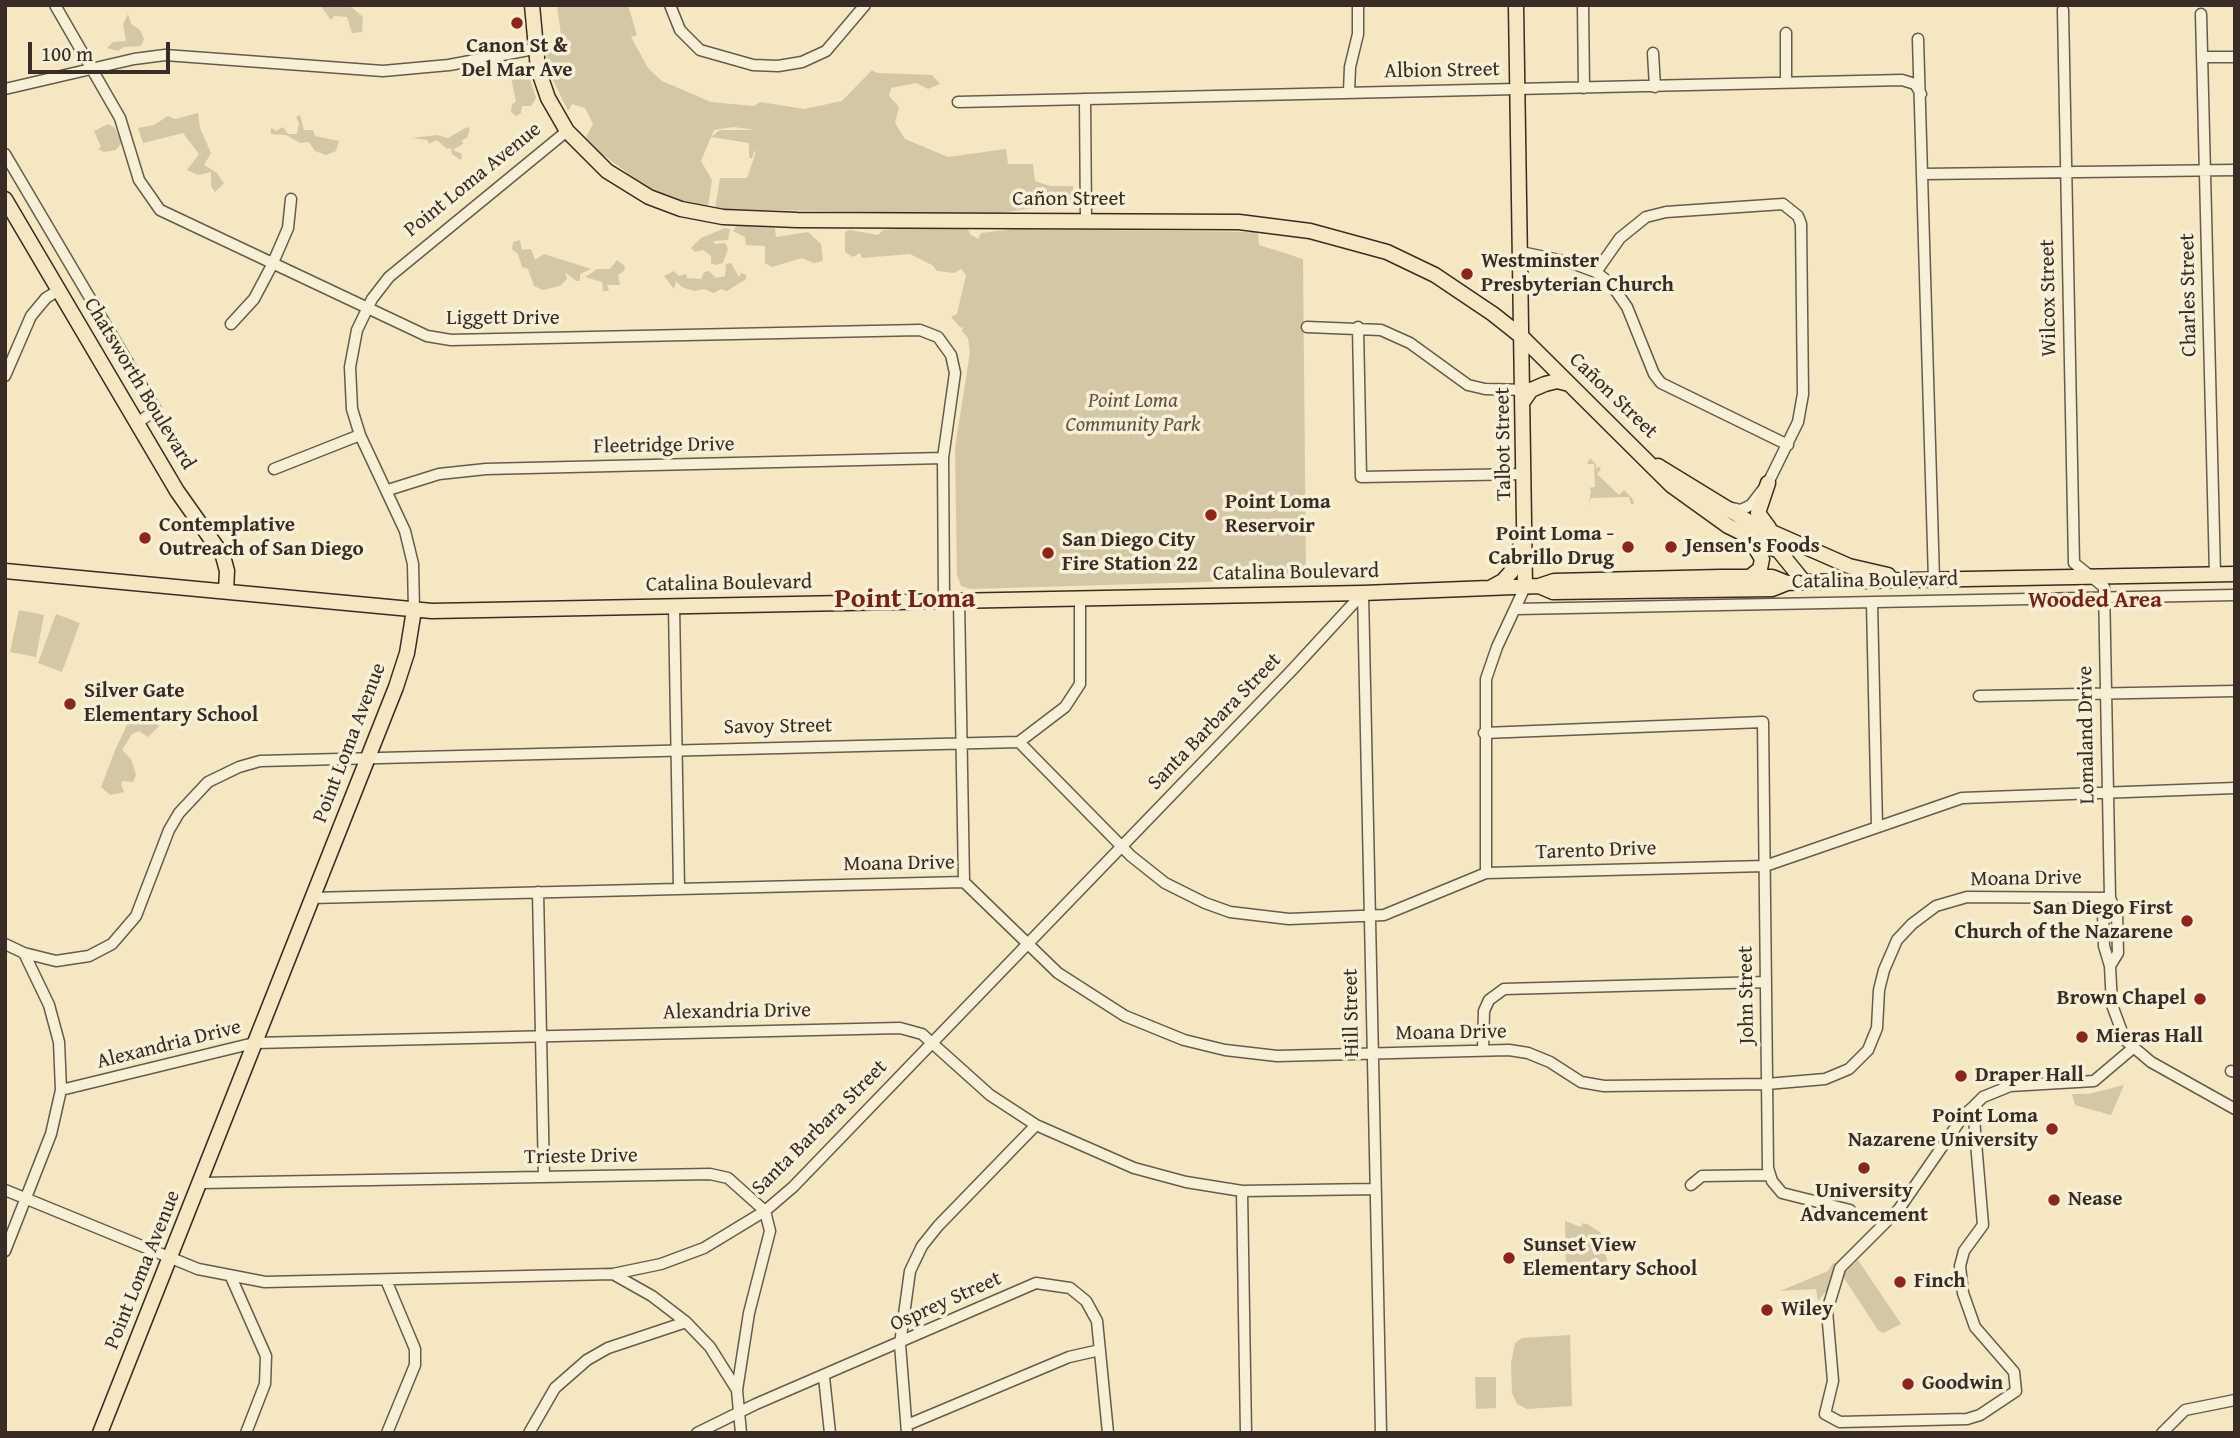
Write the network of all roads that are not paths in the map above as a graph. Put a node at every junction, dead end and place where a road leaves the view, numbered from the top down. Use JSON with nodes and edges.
{"nodes":[{"id":1,"x":55,"y":5,"type":"edge"},
{"id":2,"x":532,"y":5,"type":"edge"},
{"id":3,"x":670,"y":5,"type":"edge"},
{"id":4,"x":865,"y":5,"type":"edge"},
{"id":5,"x":1358,"y":5,"type":"edge"},
{"id":6,"x":1516,"y":5,"type":"edge"},
{"id":7,"x":1583,"y":5,"type":"edge"},
{"id":8,"x":2063,"y":10,"type":"dead end"},
{"id":9,"x":2201,"y":14,"type":"dead end"},
{"id":10,"x":1786,"y":33,"type":"dead end"},
{"id":11,"x":1918,"y":39,"type":"dead end"},
{"id":12,"x":534,"y":49,"type":"junction"},
{"id":13,"x":1653,"y":53,"type":"dead end"},
{"id":14,"x":2202,"y":57,"type":"junction"},
{"id":15,"x":2235,"y":57,"type":"edge"},
{"id":16,"x":92,"y":69,"type":"junction"},
{"id":17,"x":1786,"y":82,"type":"junction"},
{"id":18,"x":1655,"y":86,"type":"junction"},
{"id":19,"x":1584,"y":88,"type":"junction"},
{"id":20,"x":5,"y":89,"type":"edge"},
{"id":21,"x":1518,"y":90,"type":"junction"},
{"id":22,"x":1349,"y":92,"type":"junction"},
{"id":23,"x":1921,"y":94,"type":"junction"},
{"id":24,"x":1085,"y":99,"type":"junction"},
{"id":25,"x":958,"y":102,"type":"dead end"},
{"id":26,"x":567,"y":131,"type":"junction"},
{"id":27,"x":5,"y":154,"type":"edge"},
{"id":28,"x":2235,"y":170,"type":"edge"},
{"id":29,"x":2206,"y":171,"type":"junction"},
{"id":30,"x":2066,"y":173,"type":"junction"},
{"id":31,"x":1924,"y":174,"type":"junction"},
{"id":32,"x":291,"y":199,"type":"dead end"},
{"id":33,"x":5,"y":200,"type":"edge"},
{"id":34,"x":1086,"y":221,"type":"junction"},
{"id":35,"x":1521,"y":252,"type":"junction"},
{"id":36,"x":272,"y":265,"type":"junction"},
{"id":37,"x":1596,"y":272,"type":"junction"},
{"id":38,"x":59,"y":290,"type":"junction"},
{"id":39,"x":366,"y":310,"type":"junction"},
{"id":40,"x":231,"y":324,"type":"dead end"},
{"id":41,"x":1307,"y":327,"type":"dead end"},
{"id":42,"x":1358,"y":327,"type":"junction"},
{"id":43,"x":1522,"y":337,"type":"junction"},
{"id":44,"x":5,"y":376,"type":"edge"},
{"id":45,"x":1570,"y":384,"type":"junction"},
{"id":46,"x":1526,"y":393,"type":"junction"},
{"id":47,"x":137,"y":423,"type":"junction"},
{"id":48,"x":360,"y":435,"type":"junction"},
{"id":49,"x":1788,"y":445,"type":"junction"},
{"id":50,"x":943,"y":458,"type":"junction"},
{"id":51,"x":1652,"y":463,"type":"junction"},
{"id":52,"x":274,"y":469,"type":"dead end"},
{"id":53,"x":1525,"y":474,"type":"junction"},
{"id":54,"x":1768,"y":483,"type":"junction"},
{"id":55,"x":388,"y":490,"type":"junction"},
{"id":56,"x":1721,"y":504,"type":"junction"},
{"id":57,"x":1526,"y":527,"type":"junction"},
{"id":58,"x":1747,"y":535,"type":"junction"},
{"id":59,"x":1779,"y":536,"type":"junction"},
{"id":60,"x":5,"y":571,"type":"edge"},
{"id":61,"x":2235,"y":574,"type":"edge"},
{"id":62,"x":2215,"y":575,"type":"junction"},
{"id":63,"x":1751,"y":576,"type":"junction"},
{"id":64,"x":2091,"y":577,"type":"junction"},
{"id":65,"x":1906,"y":580,"type":"junction"},
{"id":66,"x":1934,"y":580,"type":"junction"},
{"id":67,"x":1804,"y":582,"type":"junction"},
{"id":68,"x":1787,"y":583,"type":"junction"},
{"id":69,"x":1532,"y":587,"type":"junction"},
{"id":70,"x":1489,"y":589,"type":"junction"},
{"id":71,"x":226,"y":591,"type":"junction"},
{"id":72,"x":1363,"y":593,"type":"junction"},
{"id":73,"x":2235,"y":595,"type":"edge"},
{"id":74,"x":2104,"y":598,"type":"junction"},
{"id":75,"x":1080,"y":599,"type":"junction"},
{"id":76,"x":952,"y":600,"type":"junction"},
{"id":77,"x":1871,"y":603,"type":"junction"},
{"id":78,"x":674,"y":606,"type":"junction"},
{"id":79,"x":1516,"y":608,"type":"junction"},
{"id":80,"x":414,"y":610,"type":"junction"},
{"id":81,"x":2235,"y":691,"type":"edge"},
{"id":82,"x":2106,"y":694,"type":"junction"},
{"id":83,"x":1979,"y":696,"type":"dead end"},
{"id":84,"x":1484,"y":733,"type":"junction"},
{"id":85,"x":1019,"y":741,"type":"junction"},
{"id":86,"x":962,"y":743,"type":"junction"},
{"id":87,"x":676,"y":748,"type":"junction"},
{"id":88,"x":368,"y":756,"type":"junction"},
{"id":89,"x":2235,"y":788,"type":"edge"},
{"id":90,"x":2108,"y":793,"type":"junction"},
{"id":91,"x":1877,"y":826,"type":"junction"},
{"id":92,"x":1121,"y":847,"type":"junction"},
{"id":93,"x":1765,"y":866,"type":"junction"},
{"id":94,"x":1486,"y":873,"type":"junction"},
{"id":95,"x":964,"y":882,"type":"junction"},
{"id":96,"x":679,"y":888,"type":"junction"},
{"id":97,"x":538,"y":892,"type":"junction"},
{"id":98,"x":311,"y":898,"type":"junction"},
{"id":99,"x":2110,"y":898,"type":"junction"},
{"id":100,"x":1368,"y":918,"type":"junction"},
{"id":101,"x":5,"y":944,"type":"edge"},
{"id":102,"x":1027,"y":945,"type":"junction"},
{"id":103,"x":24,"y":953,"type":"junction"},
{"id":104,"x":1765,"y":982,"type":"junction"},
{"id":105,"x":541,"y":1035,"type":"junction"},
{"id":106,"x":254,"y":1043,"type":"junction"},
{"id":107,"x":932,"y":1043,"type":"junction"},
{"id":108,"x":2133,"y":1048,"type":"junction"},
{"id":109,"x":1483,"y":1050,"type":"junction"},
{"id":110,"x":1372,"y":1053,"type":"junction"},
{"id":111,"x":1767,"y":1084,"type":"junction"},
{"id":112,"x":61,"y":1090,"type":"junction"},
{"id":113,"x":1973,"y":1107,"type":"junction"},
{"id":114,"x":2235,"y":1109,"type":"edge"},
{"id":115,"x":1036,"y":1125,"type":"junction"},
{"id":116,"x":1770,"y":1175,"type":"junction"},
{"id":117,"x":544,"y":1177,"type":"junction"},
{"id":118,"x":201,"y":1183,"type":"junction"},
{"id":119,"x":1691,"y":1185,"type":"dead end"},
{"id":120,"x":1375,"y":1189,"type":"junction"},
{"id":121,"x":5,"y":1191,"type":"edge"},
{"id":122,"x":1242,"y":1191,"type":"junction"},
{"id":123,"x":26,"y":1199,"type":"junction"},
{"id":124,"x":1850,"y":1210,"type":"dead end"},
{"id":125,"x":765,"y":1211,"type":"junction"},
{"id":126,"x":5,"y":1251,"type":"edge"},
{"id":127,"x":171,"y":1259,"type":"junction"},
{"id":128,"x":613,"y":1274,"type":"junction"},
{"id":129,"x":231,"y":1276,"type":"junction"},
{"id":130,"x":387,"y":1280,"type":"junction"},
{"id":131,"x":686,"y":1322,"type":"junction"},
{"id":132,"x":900,"y":1344,"type":"junction"},
{"id":133,"x":1100,"y":1350,"type":"junction"},
{"id":134,"x":824,"y":1377,"type":"junction"},
{"id":135,"x":737,"y":1390,"type":"junction"},
{"id":136,"x":2235,"y":1400,"type":"edge"},
{"id":137,"x":739,"y":1413,"type":"junction"},
{"id":138,"x":907,"y":1429,"type":"edge"},
{"id":139,"x":390,"y":1432,"type":"edge"},
{"id":140,"x":100,"y":1433,"type":"edge"},
{"id":141,"x":246,"y":1433,"type":"edge"},
{"id":142,"x":529,"y":1433,"type":"edge"},
{"id":143,"x":697,"y":1433,"type":"edge"},
{"id":144,"x":741,"y":1433,"type":"edge"},
{"id":145,"x":830,"y":1433,"type":"edge"},
{"id":146,"x":1108,"y":1433,"type":"edge"},
{"id":147,"x":1246,"y":1433,"type":"edge"},
{"id":148,"x":1381,"y":1433,"type":"edge"},
{"id":149,"x":2162,"y":1433,"type":"edge"}],
"edges":[{"from":1,"to":16,"type":"street","name":"Liggett Drive"},
{"from":2,"to":12,"type":"main road","name":"Cañon Street"},
{"from":3,"to":4,"type":"street"},
{"from":5,"to":22,"type":"street"},
{"from":6,"to":21,"type":"main road","name":"Talbot Street"},
{"from":7,"to":19,"type":"street"},
{"from":8,"to":30,"type":"street","name":"Wilcox Street"},
{"from":9,"to":14,"type":"street","name":"Charles Street"},
{"from":10,"to":17,"type":"street"},
{"from":11,"to":23,"type":"street"},
{"from":12,"to":16,"type":"street"},
{"from":12,"to":26,"type":"main road","name":"Cañon Street"},
{"from":13,"to":18,"type":"street"},
{"from":14,"to":15,"type":"street"},
{"from":14,"to":29,"type":"street","name":"Charles Street"},
{"from":16,"to":20,"type":"street"},
{"from":16,"to":36,"type":"street","name":"Liggett Drive"},
{"from":17,"to":18,"type":"street","name":"Albion Street"},
{"from":17,"to":23,"type":"street","name":"Albion Street"},
{"from":18,"to":19,"type":"street","name":"Albion Street"},
{"from":19,"to":21,"type":"street","name":"Albion Street"},
{"from":21,"to":22,"type":"street","name":"Albion Street"},
{"from":21,"to":35,"type":"main road","name":"Talbot Street"},
{"from":22,"to":24,"type":"street","name":"Albion Street"},
{"from":23,"to":31,"type":"street"},
{"from":24,"to":25,"type":"street","name":"Albion Street"},
{"from":24,"to":34,"type":"street"},
{"from":26,"to":34,"type":"main road","name":"Cañon Street"},
{"from":26,"to":39,"type":"street","name":"Point Loma Avenue"},
{"from":27,"to":47,"type":"street"},
{"from":28,"to":29,"type":"street"},
{"from":29,"to":30,"type":"street"},
{"from":29,"to":62,"type":"street","name":"Charles Street"},
{"from":30,"to":31,"type":"street"},
{"from":30,"to":64,"type":"street","name":"Wilcox Street"},
{"from":31,"to":66,"type":"street"},
{"from":32,"to":36,"type":"street"},
{"from":33,"to":38,"type":"main road","name":"Chatsworth Boulevard"},
{"from":34,"to":43,"type":"main road","name":"Cañon Street"},
{"from":35,"to":37,"type":"street"},
{"from":35,"to":43,"type":"main road","name":"Talbot Street"},
{"from":36,"to":39,"type":"street","name":"Liggett Drive"},
{"from":36,"to":40,"type":"street"},
{"from":37,"to":49,"type":"street"},
{"from":37,"to":49,"type":"street"},
{"from":38,"to":44,"type":"street"},
{"from":38,"to":47,"type":"main road","name":"Chatsworth Boulevard"},
{"from":39,"to":48,"type":"street","name":"Point Loma Avenue"},
{"from":39,"to":50,"type":"street","name":"Liggett Drive"},
{"from":41,"to":42,"type":"street"},
{"from":42,"to":46,"type":"street"},
{"from":42,"to":53,"type":"street"},
{"from":43,"to":45,"type":"main road","name":"Cañon Street"},
{"from":43,"to":46,"type":"main road","name":"Talbot Street"},
{"from":45,"to":46,"type":"main road"},
{"from":45,"to":51,"type":"main road","name":"Cañon Street"},
{"from":46,"to":53,"type":"main road","name":"Talbot Street"},
{"from":47,"to":71,"type":"main road","name":"Chatsworth Boulevard"},
{"from":48,"to":52,"type":"street"},
{"from":48,"to":55,"type":"street","name":"Point Loma Avenue"},
{"from":49,"to":54,"type":"street"},
{"from":50,"to":55,"type":"street","name":"Fleetridge Drive"},
{"from":50,"to":76,"type":"street"},
{"from":51,"to":56,"type":"main road","name":"Cañon Street"},
{"from":51,"to":58,"type":"main road","name":"Cañon Street"},
{"from":53,"to":57,"type":"main road","name":"Talbot Street"},
{"from":54,"to":56,"type":"street"},
{"from":54,"to":59,"type":"main road"},
{"from":55,"to":80,"type":"street","name":"Point Loma Avenue"},
{"from":56,"to":59,"type":"main road","name":"Cañon Street"},
{"from":57,"to":69,"type":"main road","name":"Talbot Street"},
{"from":57,"to":70,"type":"main road"},
{"from":58,"to":63,"type":"main road"},
{"from":58,"to":67,"type":"main road","name":"Cañon Street"},
{"from":59,"to":65,"type":"main road","name":"Cañon Street"},
{"from":60,"to":71,"type":"main road","name":"Catalina Boulevard"},
{"from":61,"to":62,"type":"main road","name":"Catalina Boulevard"},
{"from":62,"to":64,"type":"main road","name":"Catalina Boulevard"},
{"from":63,"to":68,"type":"main road","name":"Catalina Boulevard"},
{"from":63,"to":69,"type":"main road","name":"Catalina Boulevard"},
{"from":64,"to":66,"type":"main road","name":"Catalina Boulevard"},
{"from":64,"to":74,"type":"street"},
{"from":65,"to":66,"type":"main road","name":"Catalina Boulevard"},
{"from":65,"to":67,"type":"main road","name":"Catalina Boulevard"},
{"from":67,"to":68,"type":"main road","name":"Catalina Boulevard"},
{"from":68,"to":69,"type":"main road","name":"Catalina Boulevard"},
{"from":69,"to":70,"type":"main road","name":"Catalina Boulevard"},
{"from":69,"to":79,"type":"street","name":"Talbot Street"},
{"from":70,"to":72,"type":"main road","name":"Catalina Boulevard"},
{"from":71,"to":80,"type":"main road","name":"Catalina Boulevard"},
{"from":72,"to":75,"type":"main road","name":"Catalina Boulevard"},
{"from":72,"to":92,"type":"street","name":"Santa Barbara Street"},
{"from":72,"to":100,"type":"street","name":"Hill Street"},
{"from":73,"to":74,"type":"street","name":"Catalina Boulevard"},
{"from":74,"to":77,"type":"street","name":"Catalina Boulevard"},
{"from":74,"to":82,"type":"street","name":"Lomaland Drive"},
{"from":75,"to":76,"type":"main road","name":"Catalina Boulevard"},
{"from":75,"to":85,"type":"street"},
{"from":76,"to":78,"type":"main road","name":"Catalina Boulevard"},
{"from":76,"to":86,"type":"street"},
{"from":77,"to":79,"type":"street","name":"Catalina Boulevard"},
{"from":77,"to":91,"type":"street"},
{"from":78,"to":80,"type":"main road","name":"Catalina Boulevard"},
{"from":78,"to":87,"type":"street"},
{"from":79,"to":84,"type":"street","name":"Talbot Street"},
{"from":80,"to":88,"type":"main road","name":"Point Loma Avenue"},
{"from":81,"to":82,"type":"street"},
{"from":82,"to":83,"type":"street"},
{"from":82,"to":90,"type":"street","name":"Lomaland Drive"},
{"from":84,"to":93,"type":"street","name":"John Street"},
{"from":84,"to":94,"type":"street","name":"Talbot Street"},
{"from":85,"to":86,"type":"street","name":"Savoy Street"},
{"from":85,"to":92,"type":"street","name":"Tarento Drive"},
{"from":86,"to":87,"type":"street","name":"Savoy Street"},
{"from":86,"to":95,"type":"street"},
{"from":87,"to":88,"type":"street","name":"Savoy Street"},
{"from":87,"to":96,"type":"street"},
{"from":88,"to":98,"type":"main road","name":"Point Loma Avenue"},
{"from":88,"to":103,"type":"street","name":"Savoy Street"},
{"from":89,"to":90,"type":"street","name":"Tarento Drive"},
{"from":90,"to":91,"type":"street","name":"Tarento Drive"},
{"from":90,"to":99,"type":"street","name":"Lomaland Drive"},
{"from":91,"to":93,"type":"street","name":"Tarento Drive"},
{"from":92,"to":100,"type":"street","name":"Tarento Drive"},
{"from":92,"to":102,"type":"street","name":"Santa Barbara Street"},
{"from":93,"to":94,"type":"street","name":"Tarento Drive"},
{"from":93,"to":104,"type":"street","name":"John Street"},
{"from":94,"to":100,"type":"street","name":"Tarento Drive"},
{"from":95,"to":96,"type":"street","name":"Moana Drive"},
{"from":95,"to":102,"type":"street","name":"Moana Drive"},
{"from":96,"to":97,"type":"street","name":"Moana Drive"},
{"from":97,"to":98,"type":"street","name":"Moana Drive"},
{"from":97,"to":105,"type":"street"},
{"from":98,"to":106,"type":"main road","name":"Point Loma Avenue"},
{"from":99,"to":108,"type":"street","name":"Lomaland Drive"},
{"from":99,"to":111,"type":"street","name":"Moana Drive"},
{"from":100,"to":110,"type":"street","name":"Hill Street"},
{"from":101,"to":103,"type":"street","name":"Savoy Street"},
{"from":102,"to":107,"type":"street","name":"Santa Barbara Street"},
{"from":102,"to":110,"type":"street","name":"Moana Drive"},
{"from":103,"to":112,"type":"street"},
{"from":104,"to":109,"type":"street"},
{"from":104,"to":111,"type":"street","name":"John Street"},
{"from":105,"to":106,"type":"street","name":"Alexandria Drive"},
{"from":105,"to":107,"type":"street","name":"Alexandria Drive"},
{"from":105,"to":117,"type":"street"},
{"from":106,"to":112,"type":"street","name":"Alexandria Drive"},
{"from":106,"to":118,"type":"main road","name":"Point Loma Avenue"},
{"from":107,"to":115,"type":"street","name":"Alexandria Drive"},
{"from":107,"to":125,"type":"street","name":"Santa Barbara Street"},
{"from":108,"to":113,"type":"street"},
{"from":108,"to":114,"type":"street","name":"Lomaland Drive"},
{"from":109,"to":110,"type":"street","name":"Moana Drive"},
{"from":109,"to":111,"type":"street","name":"Moana Drive"},
{"from":110,"to":120,"type":"street","name":"Hill Street"},
{"from":111,"to":116,"type":"street","name":"John Street"},
{"from":112,"to":123,"type":"street"},
{"from":113,"to":113,"type":"street"},
{"from":115,"to":122,"type":"street","name":"Alexandria Drive"},
{"from":115,"to":132,"type":"street"},
{"from":116,"to":119,"type":"street"},
{"from":116,"to":124,"type":"street"},
{"from":117,"to":118,"type":"street","name":"Trieste Drive"},
{"from":117,"to":125,"type":"street","name":"Trieste Drive"},
{"from":118,"to":127,"type":"main road","name":"Point Loma Avenue"},
{"from":120,"to":122,"type":"street","name":"Alexandria Drive"},
{"from":120,"to":148,"type":"street","name":"Hill Street"},
{"from":121,"to":123,"type":"street","name":"Santa Barbara Street"},
{"from":122,"to":147,"type":"street"},
{"from":123,"to":126,"type":"street"},
{"from":123,"to":127,"type":"street","name":"Santa Barbara Street"},
{"from":125,"to":128,"type":"street","name":"Santa Barbara Street"},
{"from":125,"to":135,"type":"street"},
{"from":127,"to":129,"type":"street","name":"Santa Barbara Street"},
{"from":127,"to":140,"type":"main road","name":"Point Loma Avenue"},
{"from":128,"to":130,"type":"street","name":"Santa Barbara Street"},
{"from":128,"to":131,"type":"street"},
{"from":129,"to":130,"type":"street","name":"Santa Barbara Street"},
{"from":129,"to":141,"type":"street"},
{"from":130,"to":139,"type":"street"},
{"from":131,"to":135,"type":"street"},
{"from":131,"to":142,"type":"street"},
{"from":132,"to":133,"type":"street","name":"Osprey Street"},
{"from":132,"to":134,"type":"street","name":"Osprey Street"},
{"from":132,"to":138,"type":"street"},
{"from":133,"to":138,"type":"street"},
{"from":133,"to":146,"type":"street","name":"Osprey Street"},
{"from":134,"to":137,"type":"street","name":"Osprey Street"},
{"from":134,"to":145,"type":"street"},
{"from":135,"to":137,"type":"street"},
{"from":136,"to":149,"type":"street"},
{"from":137,"to":143,"type":"street","name":"Osprey Street"},
{"from":137,"to":144,"type":"street"}]}
